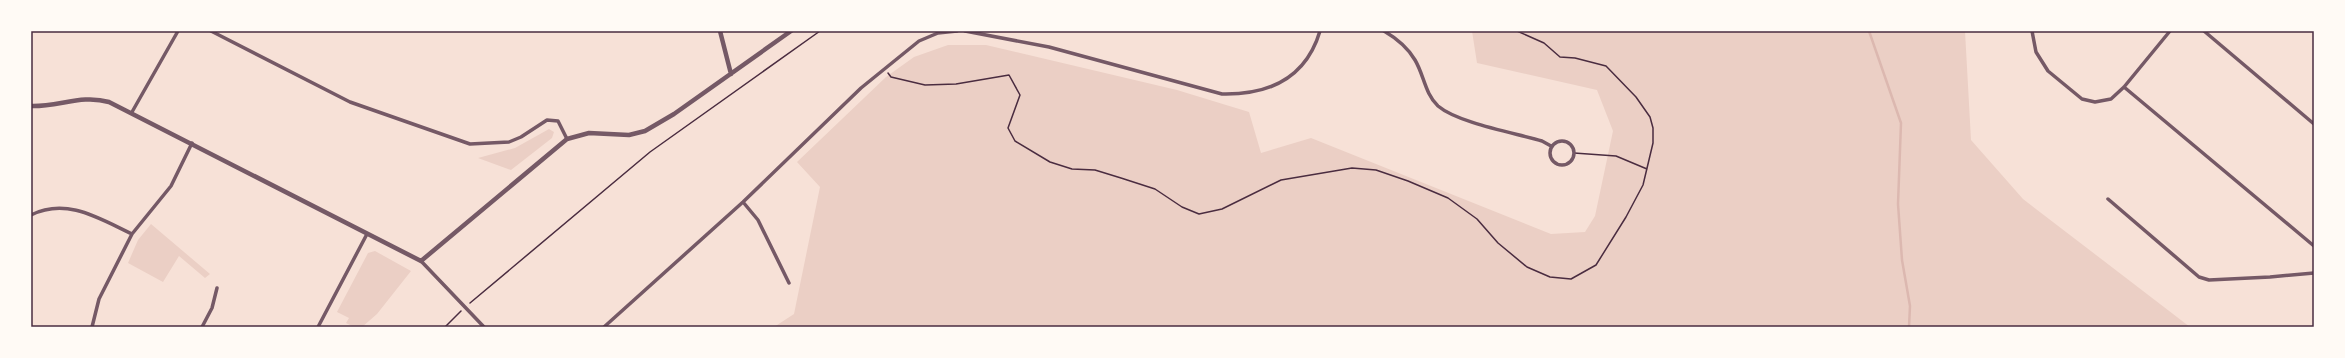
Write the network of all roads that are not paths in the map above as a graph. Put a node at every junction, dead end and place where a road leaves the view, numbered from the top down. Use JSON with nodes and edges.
{"nodes":[{"id":1,"x":178,"y":31,"type":"edge"},
{"id":2,"x":211,"y":31,"type":"edge"},
{"id":3,"x":720,"y":31,"type":"edge"},
{"id":4,"x":791,"y":31,"type":"edge"},
{"id":5,"x":957,"y":31,"type":"edge"},
{"id":6,"x":965,"y":31,"type":"edge"},
{"id":7,"x":999,"y":31,"type":"edge"},
{"id":8,"x":1320,"y":31,"type":"edge"},
{"id":9,"x":1384,"y":31,"type":"edge"},
{"id":10,"x":2032,"y":31,"type":"edge"},
{"id":11,"x":2170,"y":31,"type":"edge"},
{"id":12,"x":2204,"y":31,"type":"edge"},
{"id":13,"x":998,"y":36,"type":"junction"},
{"id":14,"x":731,"y":74,"type":"junction"},
{"id":15,"x":2124,"y":87,"type":"junction"},
{"id":16,"x":31,"y":106,"type":"edge"},
{"id":17,"x":132,"y":112,"type":"junction"},
{"id":18,"x":2314,"y":124,"type":"edge"},
{"id":19,"x":567,"y":139,"type":"junction"},
{"id":20,"x":192,"y":144,"type":"junction"},
{"id":21,"x":1551,"y":146,"type":"junction"},
{"id":22,"x":2108,"y":198,"type":"dead end"},
{"id":23,"x":743,"y":202,"type":"junction"},
{"id":24,"x":31,"y":215,"type":"edge"},
{"id":25,"x":132,"y":234,"type":"junction"},
{"id":26,"x":367,"y":234,"type":"junction"},
{"id":27,"x":2314,"y":246,"type":"edge"},
{"id":28,"x":421,"y":261,"type":"junction"},
{"id":29,"x":2314,"y":272,"type":"edge"},
{"id":30,"x":790,"y":283,"type":"dead end"},
{"id":31,"x":217,"y":288,"type":"dead end"},
{"id":32,"x":92,"y":327,"type":"edge"},
{"id":33,"x":202,"y":327,"type":"edge"},
{"id":34,"x":318,"y":327,"type":"edge"},
{"id":35,"x":484,"y":327,"type":"edge"},
{"id":36,"x":604,"y":327,"type":"edge"}],
"edges":[{"from":1,"to":17,"type":"street"},
{"from":2,"to":19,"type":"street"},
{"from":3,"to":14,"type":"street"},
{"from":4,"to":14,"type":"street"},
{"from":5,"to":23,"type":"street"},
{"from":6,"to":13,"type":"street"},
{"from":7,"to":13,"type":"street"},
{"from":8,"to":13,"type":"street"},
{"from":9,"to":21,"type":"street"},
{"from":10,"to":15,"type":"street"},
{"from":11,"to":15,"type":"street"},
{"from":12,"to":18,"type":"street"},
{"from":14,"to":19,"type":"street"},
{"from":15,"to":27,"type":"street"},
{"from":16,"to":17,"type":"street"},
{"from":17,"to":20,"type":"street"},
{"from":19,"to":28,"type":"street"},
{"from":20,"to":25,"type":"street"},
{"from":20,"to":26,"type":"street"},
{"from":21,"to":21,"type":"street"},
{"from":22,"to":29,"type":"street"},
{"from":23,"to":30,"type":"street"},
{"from":23,"to":36,"type":"street"},
{"from":24,"to":25,"type":"street"},
{"from":25,"to":32,"type":"street"},
{"from":26,"to":28,"type":"street"},
{"from":26,"to":34,"type":"street"},
{"from":28,"to":35,"type":"street"},
{"from":31,"to":33,"type":"street"}]}
